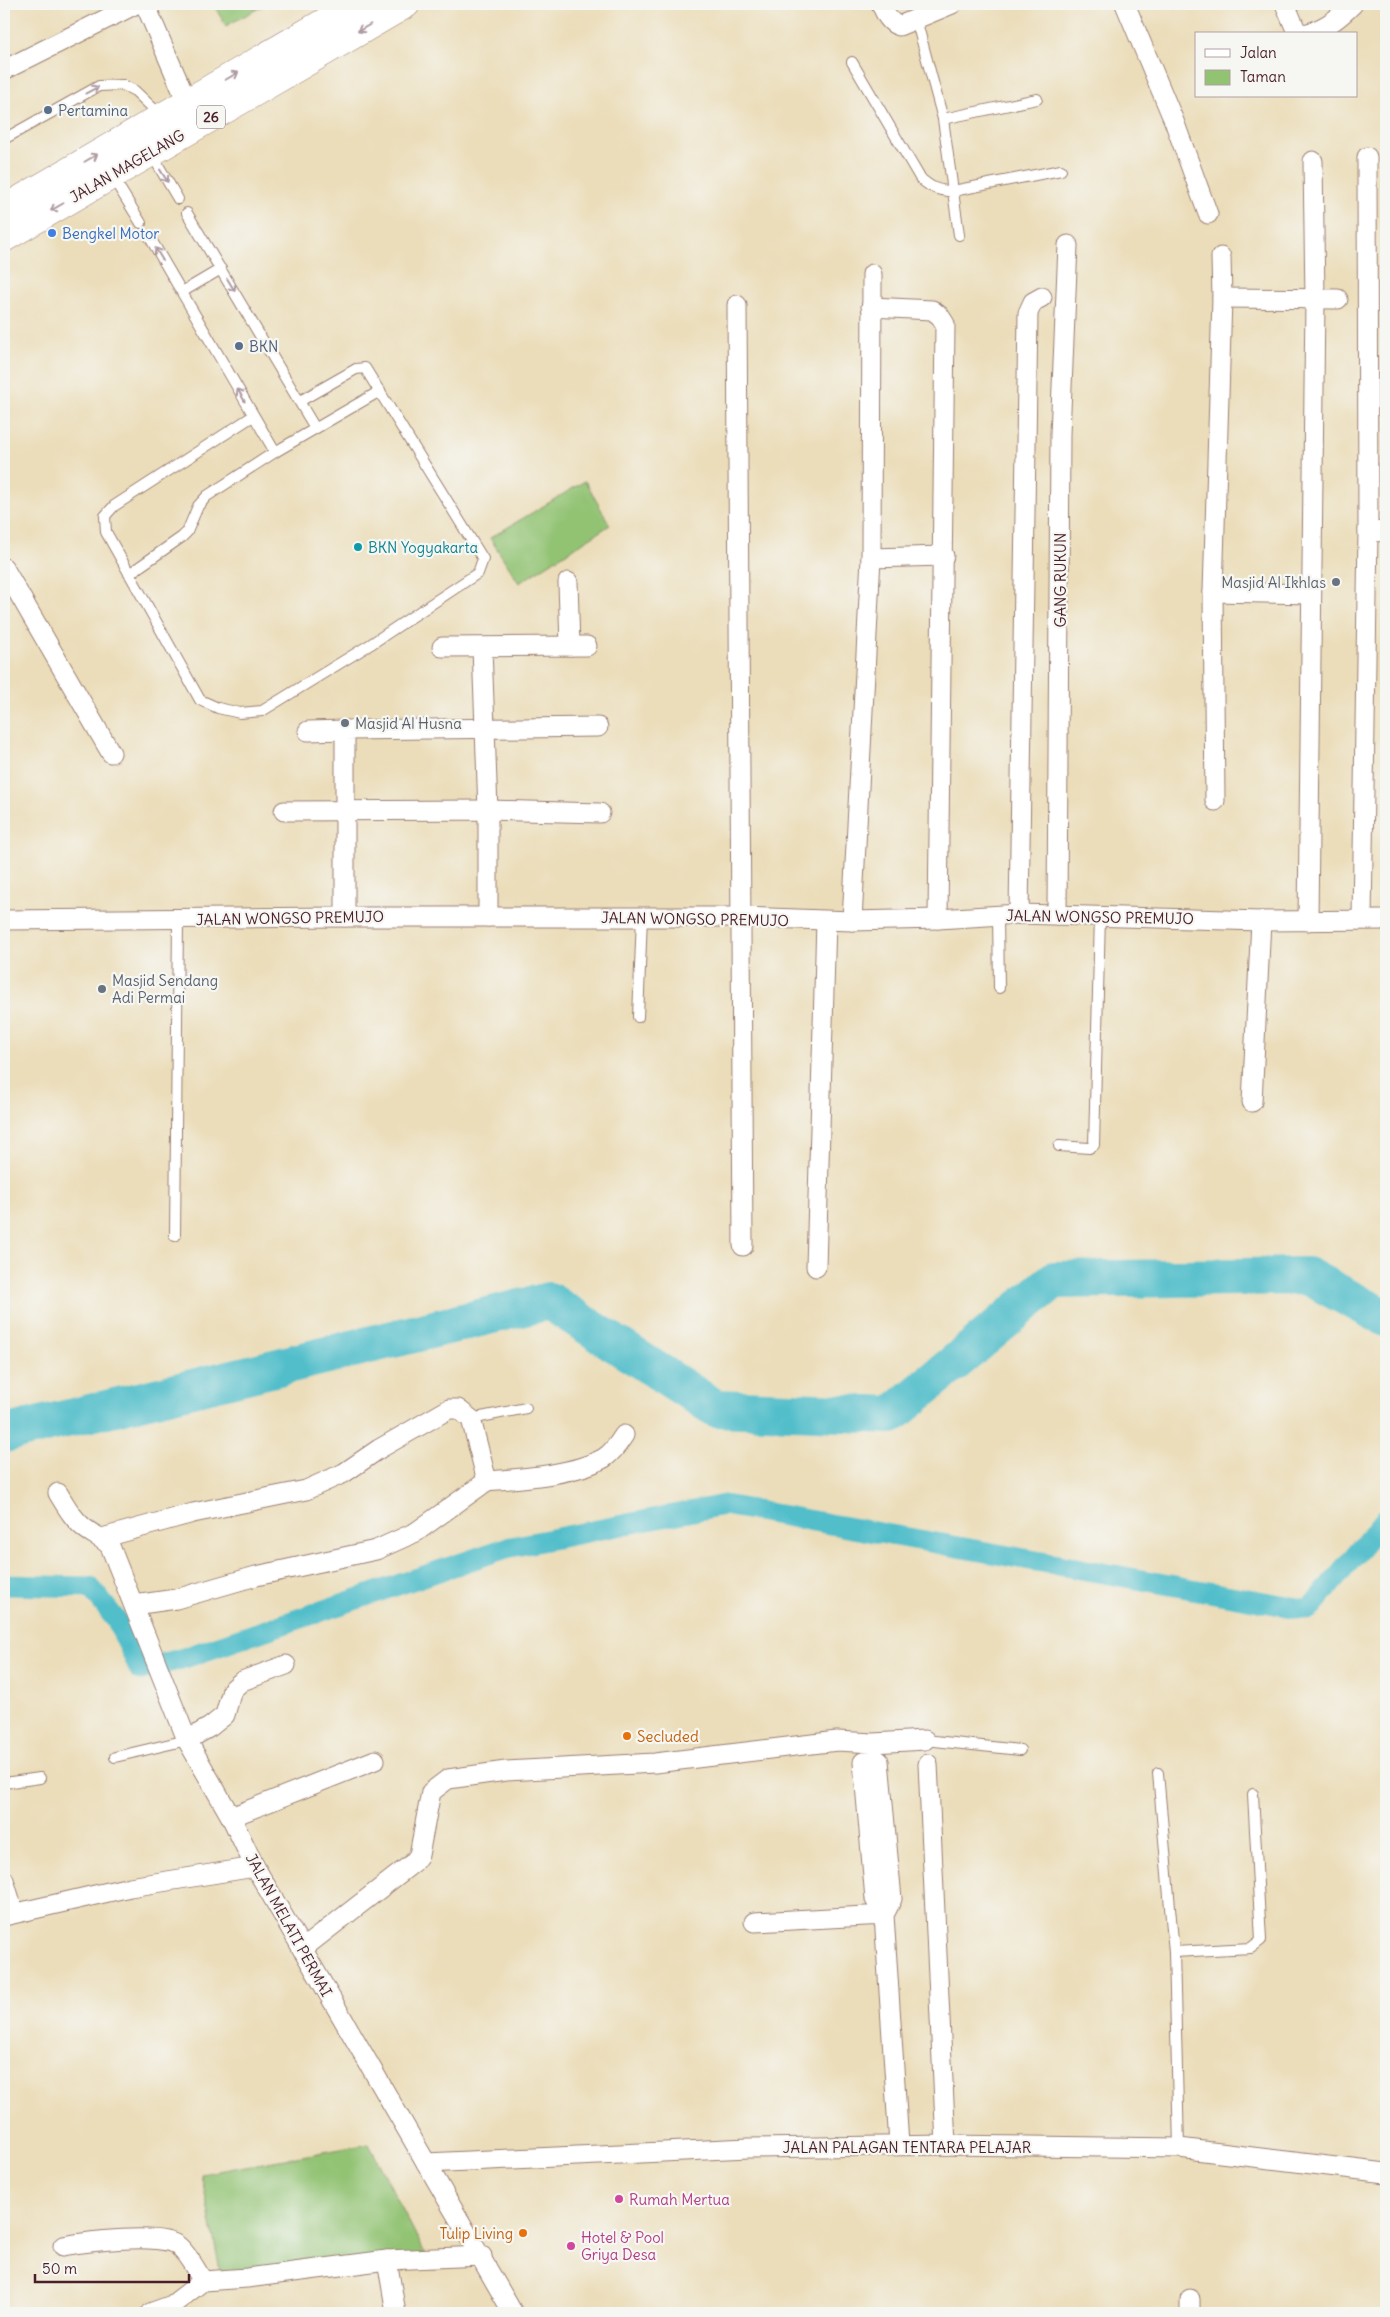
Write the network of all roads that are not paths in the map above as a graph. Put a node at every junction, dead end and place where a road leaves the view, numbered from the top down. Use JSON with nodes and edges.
{"nodes":[{"id":1,"x":136,"y":4,"type":"edge"},
{"id":2,"x":146,"y":4,"type":"edge"},
{"id":3,"x":356,"y":4,"type":"edge"},
{"id":4,"x":406,"y":4,"type":"edge"},
{"id":5,"x":881,"y":4,"type":"edge"},
{"id":6,"x":952,"y":4,"type":"edge"},
{"id":7,"x":1125,"y":4,"type":"edge"},
{"id":8,"x":1285,"y":4,"type":"edge"},
{"id":9,"x":1353,"y":4,"type":"edge"},
{"id":10,"x":916,"y":19,"type":"junction"},
{"id":11,"x":1300,"y":32,"type":"edge"},
{"id":12,"x":1308,"y":32,"type":"edge"},
{"id":13,"x":852,"y":62,"type":"dead end"},
{"id":14,"x":4,"y":70,"type":"edge"},
{"id":15,"x":1037,"y":99,"type":"dead end"},
{"id":16,"x":187,"y":102,"type":"junction"},
{"id":17,"x":162,"y":117,"type":"junction"},
{"id":18,"x":943,"y":120,"type":"junction"},
{"id":19,"x":4,"y":139,"type":"edge"},
{"id":20,"x":150,"y":152,"type":"junction"},
{"id":21,"x":1368,"y":157,"type":"dead end"},
{"id":22,"x":1313,"y":161,"type":"dead end"},
{"id":23,"x":1060,"y":170,"type":"dead end"},
{"id":24,"x":112,"y":175,"type":"junction"},
{"id":25,"x":953,"y":191,"type":"junction"},
{"id":26,"x":178,"y":199,"type":"dead end"},
{"id":27,"x":187,"y":213,"type":"dead end"},
{"id":28,"x":1208,"y":214,"type":"dead end"},
{"id":29,"x":7,"y":222,"type":"edge"},
{"id":30,"x":140,"y":223,"type":"dead end"},
{"id":31,"x":959,"y":235,"type":"dead end"},
{"id":32,"x":149,"y":236,"type":"dead end"},
{"id":33,"x":1068,"y":246,"type":"dead end"},
{"id":34,"x":1221,"y":257,"type":"dead end"},
{"id":35,"x":221,"y":268,"type":"junction"},
{"id":36,"x":872,"y":274,"type":"dead end"},
{"id":37,"x":182,"y":292,"type":"junction"},
{"id":38,"x":1042,"y":297,"type":"dead end"},
{"id":39,"x":1222,"y":298,"type":"junction"},
{"id":40,"x":1315,"y":299,"type":"junction"},
{"id":41,"x":1338,"y":299,"type":"dead end"},
{"id":42,"x":737,"y":305,"type":"dead end"},
{"id":43,"x":871,"y":307,"type":"junction"},
{"id":44,"x":380,"y":391,"type":"junction"},
{"id":45,"x":300,"y":401,"type":"junction"},
{"id":46,"x":253,"y":416,"type":"junction"},
{"id":47,"x":315,"y":428,"type":"junction"},
{"id":48,"x":275,"y":452,"type":"junction"},
{"id":49,"x":1377,"y":531,"type":"edge"},
{"id":50,"x":944,"y":556,"type":"junction"},
{"id":51,"x":870,"y":558,"type":"junction"},
{"id":52,"x":4,"y":568,"type":"edge"},
{"id":53,"x":129,"y":574,"type":"junction"},
{"id":54,"x":568,"y":582,"type":"dead end"},
{"id":55,"x":1213,"y":592,"type":"junction"},
{"id":56,"x":1311,"y":594,"type":"junction"},
{"id":57,"x":442,"y":648,"type":"dead end"},
{"id":58,"x":482,"y":648,"type":"junction"},
{"id":59,"x":598,"y":727,"type":"dead end"},
{"id":60,"x":485,"y":729,"type":"junction"},
{"id":61,"x":345,"y":730,"type":"junction"},
{"id":62,"x":308,"y":731,"type":"dead end"},
{"id":63,"x":111,"y":753,"type":"dead end"},
{"id":64,"x":1215,"y":801,"type":"dead end"},
{"id":65,"x":488,"y":810,"type":"junction"},
{"id":66,"x":284,"y":811,"type":"dead end"},
{"id":67,"x":345,"y":811,"type":"junction"},
{"id":68,"x":600,"y":813,"type":"dead end"},
{"id":69,"x":1019,"y":914,"type":"junction"},
{"id":70,"x":998,"y":915,"type":"junction"},
{"id":71,"x":1057,"y":915,"type":"junction"},
{"id":72,"x":1100,"y":916,"type":"junction"},
{"id":73,"x":345,"y":917,"type":"junction"},
{"id":74,"x":488,"y":917,"type":"junction"},
{"id":75,"x":642,"y":917,"type":"junction"},
{"id":76,"x":742,"y":917,"type":"junction"},
{"id":77,"x":178,"y":919,"type":"junction"},
{"id":78,"x":938,"y":919,"type":"junction"},
{"id":79,"x":1362,"y":919,"type":"junction"},
{"id":80,"x":4,"y":920,"type":"edge"},
{"id":81,"x":1386,"y":920,"type":"edge"},
{"id":82,"x":826,"y":921,"type":"junction"},
{"id":83,"x":852,"y":921,"type":"junction"},
{"id":84,"x":1261,"y":921,"type":"junction"},
{"id":85,"x":1308,"y":921,"type":"junction"},
{"id":86,"x":999,"y":988,"type":"dead end"},
{"id":87,"x":638,"y":1017,"type":"dead end"},
{"id":88,"x":1252,"y":1102,"type":"dead end"},
{"id":89,"x":1058,"y":1146,"type":"dead end"},
{"id":90,"x":176,"y":1236,"type":"dead end"},
{"id":91,"x":743,"y":1246,"type":"dead end"},
{"id":92,"x":816,"y":1266,"type":"dead end"},
{"id":93,"x":526,"y":1408,"type":"dead end"},
{"id":94,"x":471,"y":1419,"type":"junction"},
{"id":95,"x":624,"y":1435,"type":"dead end"},
{"id":96,"x":487,"y":1481,"type":"junction"},
{"id":97,"x":58,"y":1493,"type":"dead end"},
{"id":98,"x":102,"y":1538,"type":"junction"},
{"id":99,"x":134,"y":1605,"type":"junction"},
{"id":100,"x":286,"y":1666,"type":"dead end"},
{"id":101,"x":187,"y":1740,"type":"junction"},
{"id":102,"x":925,"y":1740,"type":"joint"},
{"id":103,"x":1020,"y":1750,"type":"dead end"},
{"id":104,"x":115,"y":1757,"type":"dead end"},
{"id":105,"x":375,"y":1760,"type":"dead end"},
{"id":106,"x":928,"y":1764,"type":"dead end"},
{"id":107,"x":1158,"y":1773,"type":"dead end"},
{"id":108,"x":40,"y":1778,"type":"dead end"},
{"id":109,"x":4,"y":1782,"type":"edge"},
{"id":110,"x":1254,"y":1794,"type":"dead end"},
{"id":111,"x":231,"y":1817,"type":"junction"},
{"id":112,"x":255,"y":1867,"type":"junction"},
{"id":113,"x":4,"y":1880,"type":"edge"},
{"id":114,"x":9,"y":1914,"type":"edge"},
{"id":115,"x":884,"y":1915,"type":"junction"},
{"id":116,"x":754,"y":1922,"type":"dead end"},
{"id":117,"x":302,"y":1949,"type":"junction"},
{"id":118,"x":1174,"y":1952,"type":"junction"},
{"id":119,"x":946,"y":2144,"type":"junction"},
{"id":120,"x":899,"y":2145,"type":"junction"},
{"id":121,"x":1179,"y":2148,"type":"junction"},
{"id":122,"x":426,"y":2163,"type":"junction"},
{"id":123,"x":1386,"y":2173,"type":"edge"},
{"id":124,"x":63,"y":2246,"type":"dead end"},
{"id":125,"x":482,"y":2256,"type":"junction"},
{"id":126,"x":386,"y":2260,"type":"junction"},
{"id":127,"x":202,"y":2281,"type":"junction"},
{"id":128,"x":150,"y":2313,"type":"edge"},
{"id":129,"x":396,"y":2313,"type":"edge"},
{"id":130,"x":513,"y":2313,"type":"edge"}],
"edges":[{"from":1,"to":14,"type":"street"},
{"from":2,"to":16,"type":"street"},
{"from":16,"to":3,"type":"highway","name":"JALAN MAGELANG","number":"26","one_way":true},
{"from":4,"to":20,"type":"highway","name":"JALAN MAGELANG","number":"26","one_way":true},
{"from":5,"to":10,"type":"street"},
{"from":6,"to":10,"type":"street"},
{"from":7,"to":28,"type":"street"},
{"from":8,"to":11,"type":"street"},
{"from":9,"to":12,"type":"street"},
{"from":10,"to":18,"type":"lane"},
{"from":13,"to":25,"type":"lane"},
{"from":15,"to":18,"type":"lane"},
{"from":16,"to":17,"type":"highway","name":"JALAN MAGELANG","number":"26"},
{"from":19,"to":17,"type":"lane","one_way":true},
{"from":29,"to":17,"type":"highway","name":"JALAN MAGELANG","number":"26","one_way":true},
{"from":18,"to":25,"type":"lane"},
{"from":20,"to":24,"type":"highway","name":"JALAN MAGELANG","number":"26"},
{"from":20,"to":26,"type":"lane","one_way":true},
{"from":21,"to":49,"type":"street"},
{"from":22,"to":40,"type":"street"},
{"from":23,"to":25,"type":"lane"},
{"from":24,"to":29,"type":"highway","name":"JALAN MAGELANG","number":"26","one_way":true},
{"from":24,"to":30,"type":"lane"},
{"from":25,"to":31,"type":"lane"},
{"from":27,"to":35,"type":"lane"},
{"from":37,"to":32,"type":"lane","one_way":true},
{"from":33,"to":71,"type":"street","name":"GANG RUKUN"},
{"from":34,"to":39,"type":"street"},
{"from":35,"to":37,"type":"lane"},
{"from":35,"to":45,"type":"lane","one_way":true},
{"from":36,"to":43,"type":"street"},
{"from":46,"to":37,"type":"lane","one_way":true},
{"from":38,"to":69,"type":"street"},
{"from":39,"to":40,"type":"street"},
{"from":39,"to":55,"type":"street"},
{"from":40,"to":41,"type":"street"},
{"from":40,"to":56,"type":"street"},
{"from":42,"to":76,"type":"street"},
{"from":43,"to":50,"type":"street"},
{"from":43,"to":51,"type":"street"},
{"from":44,"to":45,"type":"lane"},
{"from":44,"to":47,"type":"lane"},
{"from":44,"to":53,"type":"lane"},
{"from":45,"to":47,"type":"lane"},
{"from":46,"to":48,"type":"lane"},
{"from":46,"to":53,"type":"lane"},
{"from":47,"to":48,"type":"lane"},
{"from":48,"to":53,"type":"lane"},
{"from":49,"to":79,"type":"street"},
{"from":50,"to":51,"type":"street"},
{"from":50,"to":78,"type":"street"},
{"from":51,"to":83,"type":"street"},
{"from":52,"to":63,"type":"street"},
{"from":54,"to":58,"type":"street"},
{"from":55,"to":56,"type":"street"},
{"from":55,"to":64,"type":"street"},
{"from":56,"to":85,"type":"street"},
{"from":57,"to":58,"type":"street"},
{"from":58,"to":60,"type":"street"},
{"from":59,"to":60,"type":"street"},
{"from":60,"to":61,"type":"street"},
{"from":60,"to":65,"type":"street"},
{"from":61,"to":62,"type":"street"},
{"from":61,"to":67,"type":"street"},
{"from":65,"to":67,"type":"street"},
{"from":65,"to":68,"type":"street"},
{"from":65,"to":74,"type":"street"},
{"from":66,"to":67,"type":"street"},
{"from":67,"to":73,"type":"street"},
{"from":69,"to":70,"type":"street","name":"JALAN WONGSO PREMUJO"},
{"from":69,"to":71,"type":"street","name":"JALAN WONGSO PREMUJO"},
{"from":70,"to":78,"type":"street","name":"JALAN WONGSO PREMUJO"},
{"from":70,"to":86,"type":"lane"},
{"from":71,"to":72,"type":"street","name":"JALAN WONGSO PREMUJO"},
{"from":72,"to":84,"type":"street","name":"JALAN WONGSO PREMUJO"},
{"from":72,"to":89,"type":"lane"},
{"from":73,"to":74,"type":"street","name":"JALAN WONGSO PREMUJO"},
{"from":73,"to":77,"type":"street","name":"JALAN WONGSO PREMUJO"},
{"from":74,"to":75,"type":"street","name":"JALAN WONGSO PREMUJO"},
{"from":75,"to":76,"type":"street","name":"JALAN WONGSO PREMUJO"},
{"from":75,"to":87,"type":"lane"},
{"from":76,"to":82,"type":"street","name":"JALAN WONGSO PREMUJO"},
{"from":76,"to":91,"type":"street"},
{"from":77,"to":80,"type":"street","name":"JALAN WONGSO PREMUJO"},
{"from":77,"to":90,"type":"lane"},
{"from":78,"to":83,"type":"street","name":"JALAN WONGSO PREMUJO"},
{"from":79,"to":81,"type":"street","name":"JALAN WONGSO PREMUJO"},
{"from":79,"to":85,"type":"street","name":"JALAN WONGSO PREMUJO"},
{"from":82,"to":83,"type":"street","name":"JALAN WONGSO PREMUJO"},
{"from":82,"to":92,"type":"street"},
{"from":84,"to":85,"type":"street","name":"JALAN WONGSO PREMUJO"},
{"from":84,"to":88,"type":"street"},
{"from":93,"to":94,"type":"lane"},
{"from":94,"to":96,"type":"street"},
{"from":94,"to":98,"type":"street"},
{"from":95,"to":96,"type":"street"},
{"from":96,"to":99,"type":"street"},
{"from":97,"to":98,"type":"street"},
{"from":98,"to":99,"type":"street"},
{"from":99,"to":101,"type":"street","name":"JALAN MELATI PERMAI"},
{"from":100,"to":101,"type":"street"},
{"from":101,"to":104,"type":"lane"},
{"from":101,"to":111,"type":"street","name":"JALAN MELATI PERMAI"},
{"from":102,"to":103,"type":"lane"},
{"from":102,"to":117,"type":"street"},
{"from":105,"to":111,"type":"street"},
{"from":106,"to":119,"type":"street"},
{"from":107,"to":118,"type":"lane"},
{"from":108,"to":109,"type":"lane"},
{"from":110,"to":118,"type":"lane"},
{"from":111,"to":112,"type":"street","name":"JALAN MELATI PERMAI"},
{"from":112,"to":114,"type":"street"},
{"from":112,"to":117,"type":"street","name":"JALAN MELATI PERMAI"},
{"from":113,"to":114,"type":"street"},
{"from":115,"to":115,"type":"street"},
{"from":115,"to":116,"type":"street"},
{"from":115,"to":120,"type":"street"},
{"from":117,"to":122,"type":"street","name":"JALAN MELATI PERMAI"},
{"from":118,"to":121,"type":"lane"},
{"from":119,"to":120,"type":"street","name":"JALAN PALAGAN TENTARA PELAJAR"},
{"from":119,"to":121,"type":"street","name":"JALAN PALAGAN TENTARA PELAJAR"},
{"from":120,"to":122,"type":"street","name":"JALAN PALAGAN TENTARA PELAJAR"},
{"from":121,"to":123,"type":"street","name":"JALAN PALAGAN TENTARA PELAJAR"},
{"from":122,"to":125,"type":"street","name":"JALAN MELATI PERMAI"},
{"from":124,"to":127,"type":"street"},
{"from":125,"to":126,"type":"street"},
{"from":125,"to":130,"type":"street","name":"JALAN MELATI PERMAI"},
{"from":126,"to":127,"type":"street"},
{"from":126,"to":129,"type":"street"},
{"from":127,"to":128,"type":"street"}]}
